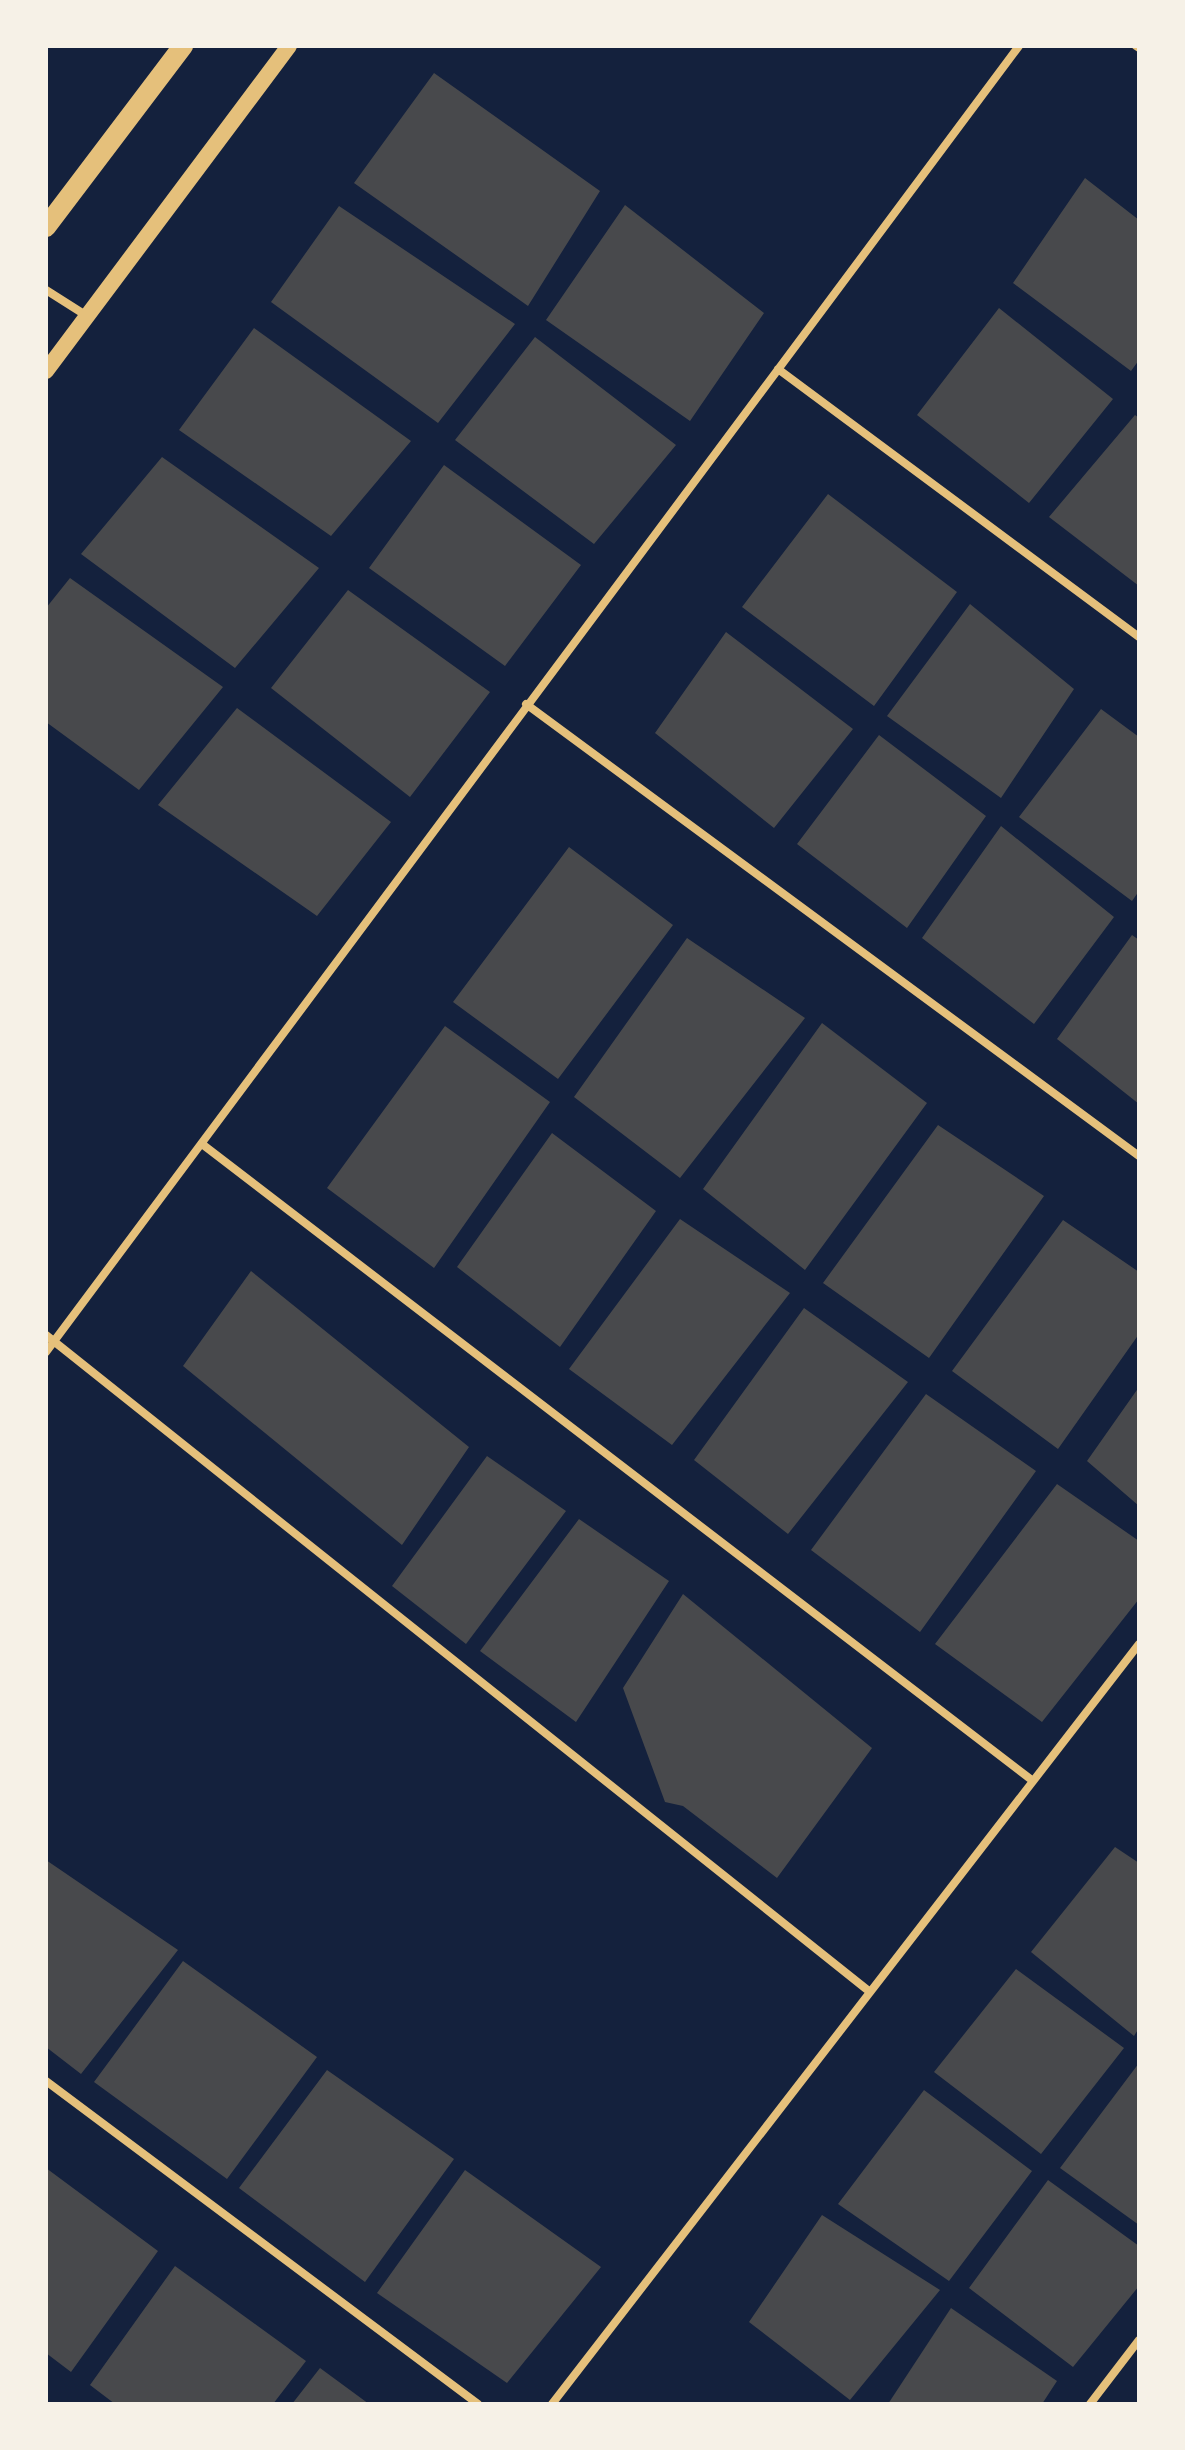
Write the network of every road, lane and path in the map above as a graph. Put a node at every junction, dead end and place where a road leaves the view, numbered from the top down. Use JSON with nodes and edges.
{"nodes":[{"id":1,"x":183,"y":46,"type":"edge"},
{"id":2,"x":289,"y":46,"type":"edge"},
{"id":3,"x":1019,"y":46,"type":"edge"},
{"id":4,"x":46,"y":227,"type":"edge"},
{"id":5,"x":46,"y":290,"type":"edge"},
{"id":6,"x":87,"y":316,"type":"junction"},
{"id":7,"x":778,"y":369,"type":"junction"},
{"id":8,"x":46,"y":371,"type":"edge"},
{"id":9,"x":1139,"y":637,"type":"edge"},
{"id":10,"x":526,"y":704,"type":"junction"},
{"id":11,"x":202,"y":1144,"type":"junction"},
{"id":12,"x":1139,"y":1156,"type":"edge"},
{"id":13,"x":50,"y":1338,"type":"edge"},
{"id":14,"x":46,"y":1352,"type":"edge"},
{"id":15,"x":1139,"y":1644,"type":"edge"},
{"id":16,"x":1033,"y":1781,"type":"junction"},
{"id":17,"x":870,"y":1992,"type":"junction"},
{"id":18,"x":46,"y":2081,"type":"edge"},
{"id":19,"x":1139,"y":2340,"type":"edge"},
{"id":20,"x":478,"y":2404,"type":"edge"},
{"id":21,"x":552,"y":2404,"type":"edge"},
{"id":22,"x":1090,"y":2404,"type":"edge"}],
"edges":[{"from":1,"to":4,"type":"main road"},
{"from":2,"to":6,"type":"main road"},
{"from":3,"to":7,"type":"street"},
{"from":5,"to":6,"type":"street"},
{"from":6,"to":8,"type":"main road"},
{"from":7,"to":9,"type":"street"},
{"from":7,"to":10,"type":"street"},
{"from":10,"to":11,"type":"street"},
{"from":10,"to":12,"type":"street"},
{"from":11,"to":13,"type":"street"},
{"from":11,"to":16,"type":"street"},
{"from":13,"to":14,"type":"street"},
{"from":13,"to":17,"type":"street"},
{"from":15,"to":16,"type":"street"},
{"from":16,"to":17,"type":"street"},
{"from":17,"to":21,"type":"street"},
{"from":18,"to":20,"type":"street"},
{"from":19,"to":22,"type":"street"}]}
